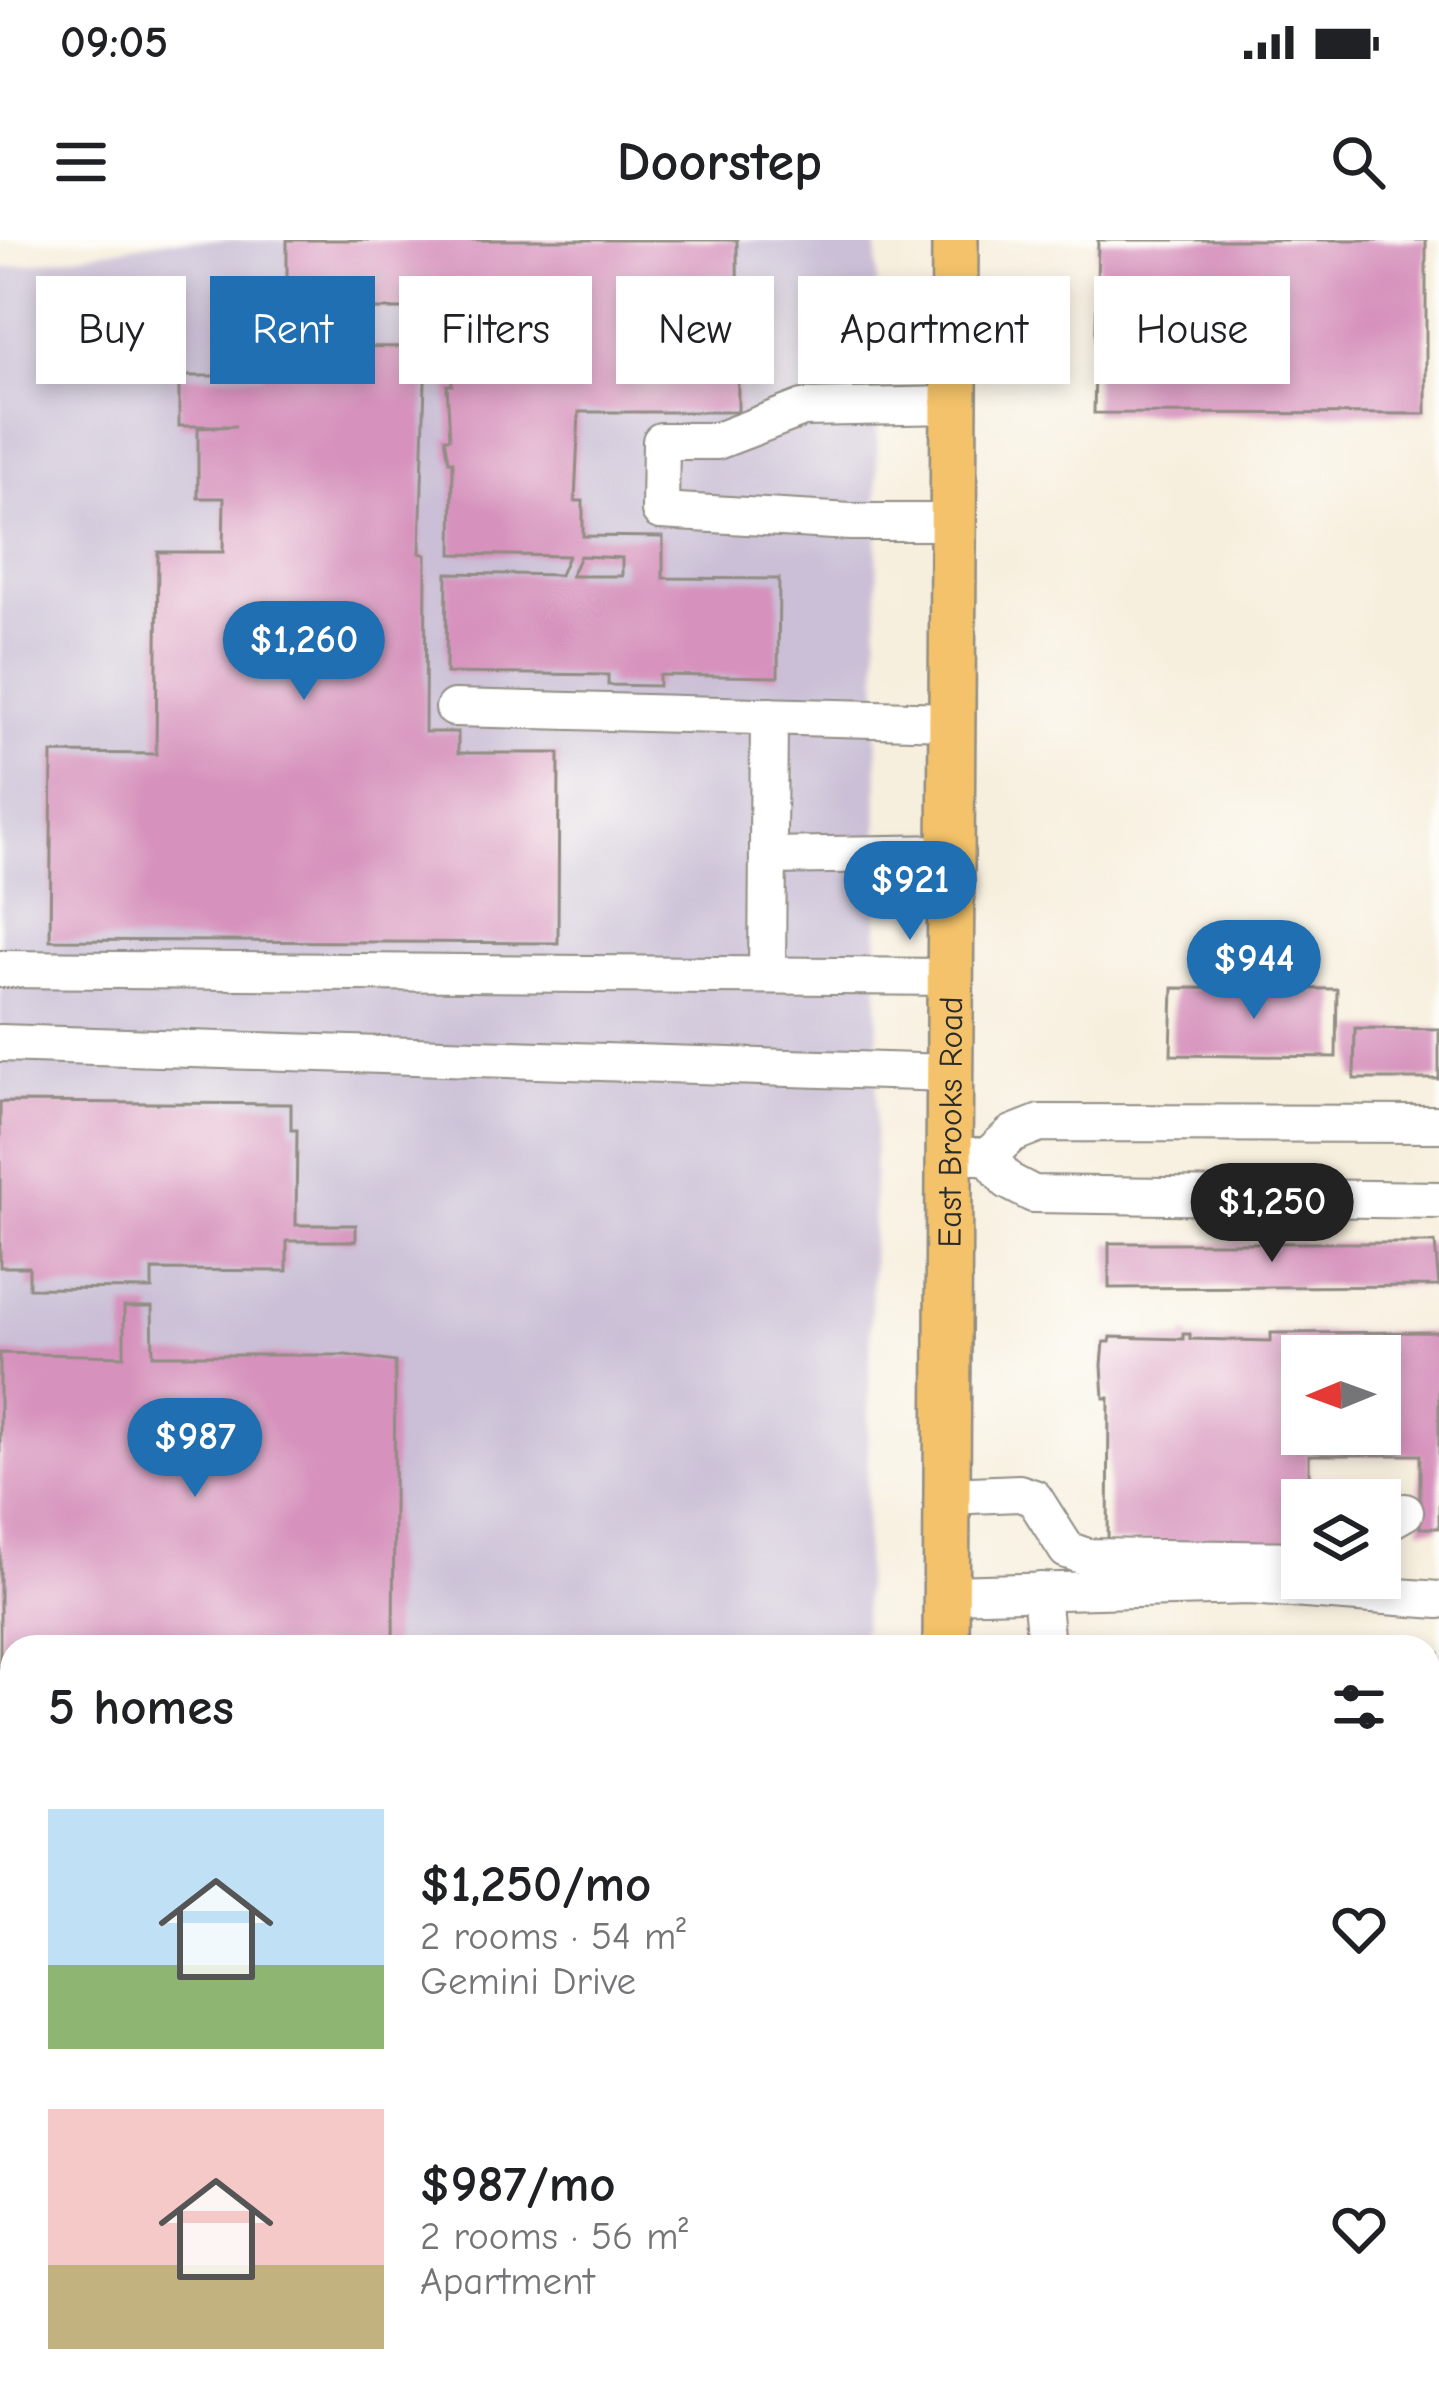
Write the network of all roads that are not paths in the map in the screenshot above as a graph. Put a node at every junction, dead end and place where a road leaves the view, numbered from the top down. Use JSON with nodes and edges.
{"nodes":[{"id":1,"x":956,"y":240,"type":"edge"},
{"id":2,"x":954,"y":405,"type":"junction"},
{"id":3,"x":953,"y":523,"type":"junction"},
{"id":4,"x":454,"y":708,"type":"dead end"},
{"id":5,"x":770,"y":716,"type":"junction"},
{"id":6,"x":952,"y":721,"type":"junction"},
{"id":7,"x":951,"y":853,"type":"junction"},
{"id":8,"x":768,"y":856,"type":"junction"},
{"id":9,"x":0,"y":969,"type":"edge"},
{"id":10,"x":767,"y":975,"type":"junction"},
{"id":11,"x":951,"y":977,"type":"junction"},
{"id":12,"x":0,"y":1043,"type":"edge"},
{"id":13,"x":950,"y":1073,"type":"junction"},
{"id":14,"x":1439,"y":1124,"type":"edge"},
{"id":15,"x":969,"y":1156,"type":"junction"},
{"id":16,"x":1439,"y":1200,"type":"edge"},
{"id":17,"x":947,"y":1496,"type":"junction"},
{"id":18,"x":1067,"y":1550,"type":"junction"},
{"id":19,"x":1281,"y":1560,"type":"edge"},
{"id":20,"x":1055,"y":1590,"type":"junction"},
{"id":21,"x":947,"y":1594,"type":"junction"},
{"id":22,"x":1439,"y":1600,"type":"edge"},
{"id":23,"x":946,"y":1635,"type":"edge"},
{"id":24,"x":1048,"y":1635,"type":"edge"}],
"edges":[{"from":1,"to":2,"type":"main road","name":"East Brooks Road"},
{"from":2,"to":3,"type":"main road","name":"East Brooks Road"},
{"from":2,"to":3,"type":"street"},
{"from":3,"to":6,"type":"main road","name":"East Brooks Road"},
{"from":4,"to":5,"type":"street"},
{"from":5,"to":6,"type":"street"},
{"from":5,"to":8,"type":"street"},
{"from":6,"to":7,"type":"main road","name":"East Brooks Road"},
{"from":7,"to":8,"type":"street"},
{"from":7,"to":11,"type":"main road","name":"East Brooks Road"},
{"from":8,"to":10,"type":"street"},
{"from":9,"to":10,"type":"street"},
{"from":10,"to":11,"type":"street"},
{"from":11,"to":13,"type":"main road","name":"East Brooks Road"},
{"from":12,"to":13,"type":"street"},
{"from":13,"to":15,"type":"main road","name":"East Brooks Road"},
{"from":14,"to":15,"type":"street"},
{"from":15,"to":16,"type":"street"},
{"from":15,"to":17,"type":"main road","name":"East Brooks Road"},
{"from":17,"to":18,"type":"street"},
{"from":17,"to":21,"type":"main road","name":"East Brooks Road"},
{"from":18,"to":19,"type":"street"},
{"from":18,"to":20,"type":"street"},
{"from":20,"to":21,"type":"street"},
{"from":20,"to":22,"type":"street"},
{"from":20,"to":24,"type":"street"},
{"from":21,"to":23,"type":"main road","name":"East Brooks Road"}]}
